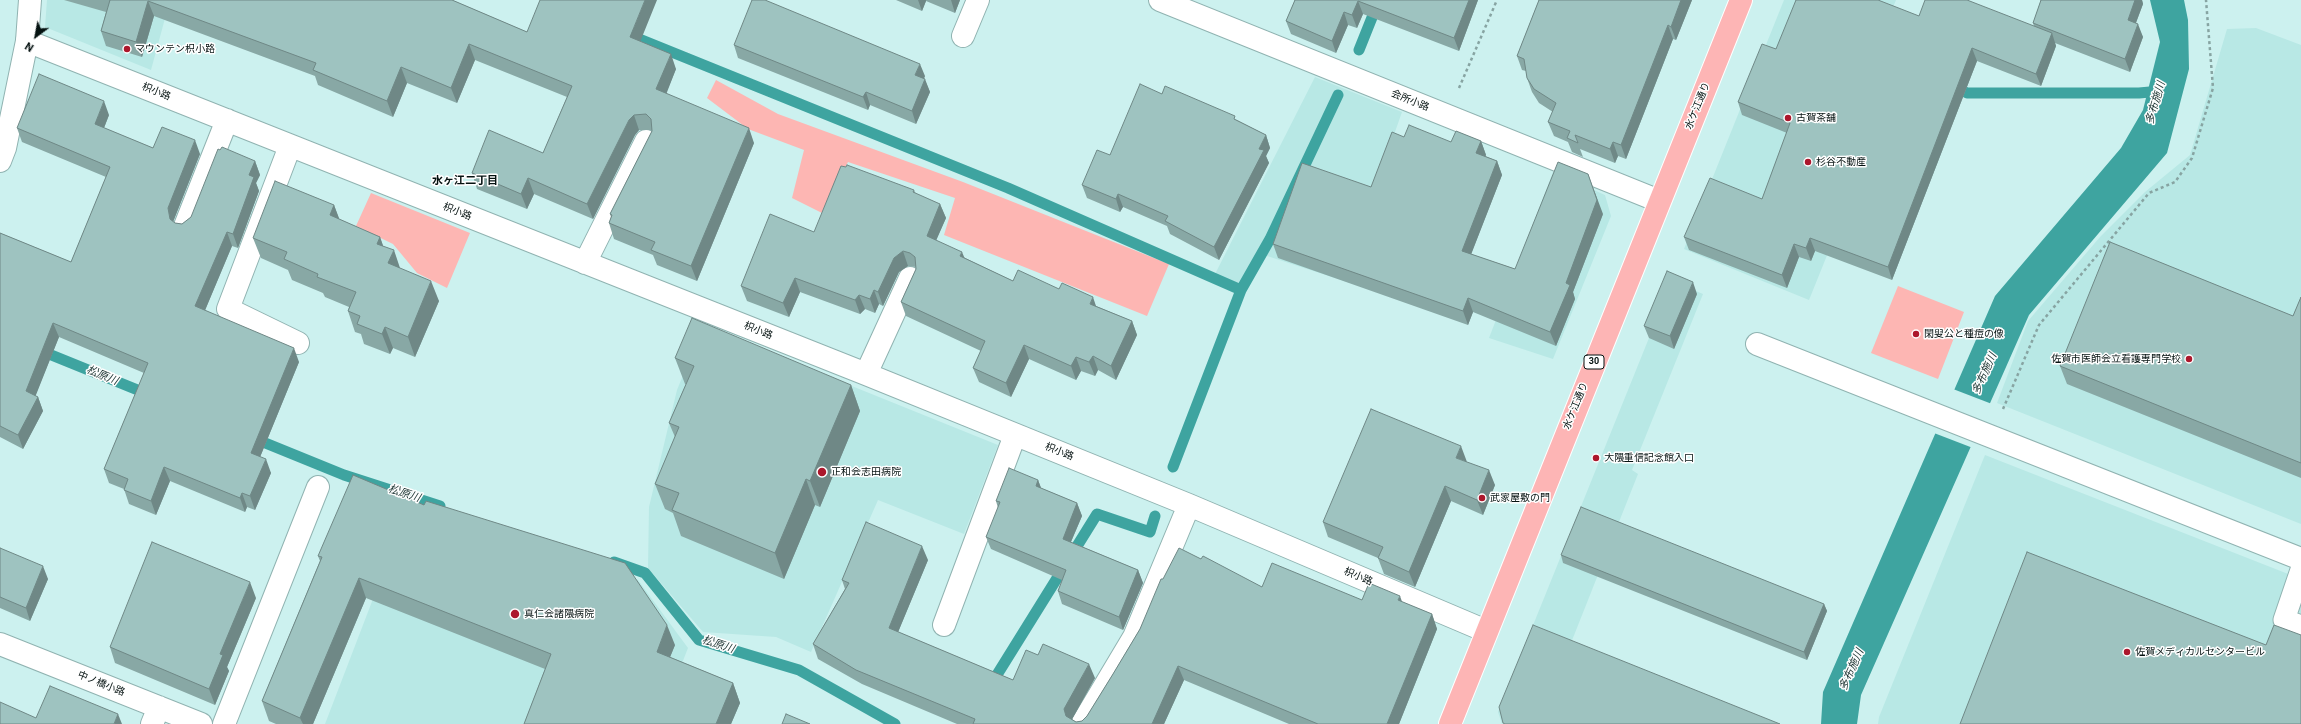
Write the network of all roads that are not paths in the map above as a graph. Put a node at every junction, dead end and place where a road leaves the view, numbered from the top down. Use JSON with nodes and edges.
{"nodes":[{"id":1,"x":30,"y":0,"type":"edge"},
{"id":2,"x":978,"y":0,"type":"edge"},
{"id":3,"x":1160,"y":0,"type":"edge"},
{"id":4,"x":1741,"y":0,"type":"edge"},
{"id":5,"x":963,"y":36,"type":"dead end"},
{"id":6,"x":26,"y":41,"type":"junction"},
{"id":7,"x":227,"y":120,"type":"junction"},
{"id":8,"x":646,"y":141,"type":"edge"},
{"id":9,"x":290,"y":146,"type":"junction"},
{"id":10,"x":0,"y":160,"type":"edge"},
{"id":11,"x":1659,"y":201,"type":"junction"},
{"id":12,"x":185,"y":226,"type":"edge"},
{"id":13,"x":584,"y":263,"type":"junction"},
{"id":14,"x":910,"y":278,"type":"edge"},
{"id":15,"x":298,"y":343,"type":"dead end"},
{"id":16,"x":1757,"y":344,"type":"dead end"},
{"id":17,"x":866,"y":374,"type":"junction"},
{"id":18,"x":1015,"y":435,"type":"junction"},
{"id":19,"x":318,"y":487,"type":"dead end"},
{"id":20,"x":1189,"y":505,"type":"junction"},
{"id":21,"x":2301,"y":559,"type":"edge"},
{"id":22,"x":2301,"y":570,"type":"edge"},
{"id":23,"x":2292,"y":623,"type":"edge"},
{"id":24,"x":944,"y":625,"type":"dead end"},
{"id":25,"x":1486,"y":631,"type":"junction"},
{"id":26,"x":0,"y":644,"type":"edge"},
{"id":27,"x":155,"y":716,"type":"edge"},
{"id":28,"x":201,"y":724,"type":"edge"},
{"id":29,"x":224,"y":724,"type":"edge"},
{"id":30,"x":1082,"y":724,"type":"edge"},
{"id":31,"x":1450,"y":724,"type":"edge"}],
"edges":[{"from":1,"to":6,"type":"street"},
{"from":2,"to":5,"type":"street"},
{"from":3,"to":11,"type":"street","name":"会所小路"},
{"from":4,"to":11,"type":"main road","name":"水ケ江通り","number":"30"},
{"from":6,"to":7,"type":"street","name":"枳小路"},
{"from":6,"to":10,"type":"street"},
{"from":7,"to":9,"type":"street","name":"枳小路"},
{"from":7,"to":12,"type":"street"},
{"from":8,"to":13,"type":"street"},
{"from":9,"to":13,"type":"street","name":"枳小路"},
{"from":9,"to":15,"type":"street"},
{"from":11,"to":25,"type":"main road","name":"水ケ江通り","number":"30"},
{"from":13,"to":17,"type":"street","name":"枳小路"},
{"from":14,"to":17,"type":"street"},
{"from":16,"to":21,"type":"street"},
{"from":17,"to":18,"type":"street","name":"枳小路"},
{"from":18,"to":20,"type":"street","name":"枳小路"},
{"from":18,"to":24,"type":"street"},
{"from":19,"to":29,"type":"street"},
{"from":20,"to":25,"type":"street","name":"枳小路"},
{"from":20,"to":30,"type":"street"},
{"from":22,"to":23,"type":"lane"},
{"from":25,"to":31,"type":"main road","name":"水ケ江通り","number":"30"},
{"from":26,"to":27,"type":"street","name":"中ノ橋小路"},
{"from":27,"to":28,"type":"street","name":"中ノ橋小路"}]}
